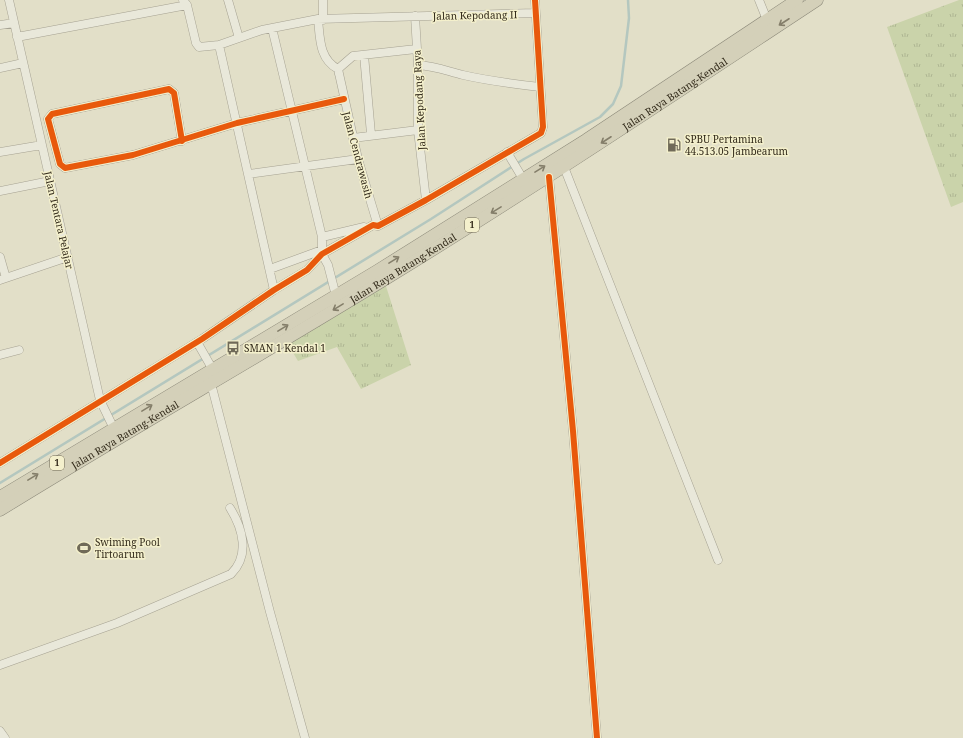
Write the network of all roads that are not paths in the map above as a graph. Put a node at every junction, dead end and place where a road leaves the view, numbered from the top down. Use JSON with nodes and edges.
{"nodes":[{"id":1,"x":8,"y":0,"type":"edge"},
{"id":2,"x":228,"y":0,"type":"edge"},
{"id":3,"x":323,"y":0,"type":"edge"},
{"id":4,"x":535,"y":0,"type":"edge"},
{"id":5,"x":759,"y":0,"type":"edge"},
{"id":6,"x":797,"y":0,"type":"edge"},
{"id":7,"x":817,"y":0,"type":"edge"},
{"id":8,"x":185,"y":1,"type":"edge"},
{"id":9,"x":535,"y":13,"type":"junction"},
{"id":10,"x":415,"y":16,"type":"junction"},
{"id":11,"x":320,"y":20,"type":"junction"},
{"id":12,"x":767,"y":20,"type":"junction"},
{"id":13,"x":14,"y":23,"type":"junction"},
{"id":14,"x":0,"y":25,"type":"edge"},
{"id":15,"x":272,"y":28,"type":"junction"},
{"id":16,"x":17,"y":37,"type":"junction"},
{"id":17,"x":238,"y":38,"type":"junction"},
{"id":18,"x":219,"y":45,"type":"junction"},
{"id":19,"x":416,"y":49,"type":"junction"},
{"id":20,"x":364,"y":55,"type":"junction"},
{"id":21,"x":23,"y":63,"type":"junction"},
{"id":22,"x":418,"y":65,"type":"junction"},
{"id":23,"x":0,"y":68,"type":"edge"},
{"id":24,"x":338,"y":69,"type":"junction"},
{"id":25,"x":540,"y":87,"type":"junction"},
{"id":26,"x":344,"y":99,"type":"junction"},
{"id":27,"x":292,"y":110,"type":"junction"},
{"id":28,"x":237,"y":123,"type":"junction"},
{"id":29,"x":418,"y":130,"type":"junction"},
{"id":30,"x":371,"y":134,"type":"junction"},
{"id":31,"x":353,"y":138,"type":"junction"},
{"id":32,"x":182,"y":141,"type":"junction"},
{"id":33,"x":42,"y":145,"type":"junction"},
{"id":34,"x":0,"y":152,"type":"edge"},
{"id":35,"x":508,"y":154,"type":"junction"},
{"id":36,"x":358,"y":159,"type":"junction"},
{"id":37,"x":564,"y":167,"type":"junction"},
{"id":38,"x":306,"y":168,"type":"junction"},
{"id":39,"x":249,"y":174,"type":"junction"},
{"id":40,"x":520,"y":174,"type":"junction"},
{"id":41,"x":549,"y":177,"type":"junction"},
{"id":42,"x":50,"y":181,"type":"junction"},
{"id":43,"x":0,"y":191,"type":"edge"},
{"id":44,"x":426,"y":200,"type":"junction"},
{"id":45,"x":376,"y":226,"type":"junction"},
{"id":46,"x":322,"y":237,"type":"junction"},
{"id":47,"x":322,"y":252,"type":"junction"},
{"id":48,"x":0,"y":257,"type":"edge"},
{"id":49,"x":68,"y":257,"type":"junction"},
{"id":50,"x":270,"y":269,"type":"junction"},
{"id":51,"x":3,"y":279,"type":"edge"},
{"id":52,"x":274,"y":290,"type":"junction"},
{"id":53,"x":336,"y":296,"type":"junction"},
{"id":54,"x":198,"y":344,"type":"junction"},
{"id":55,"x":19,"y":350,"type":"dead end"},
{"id":56,"x":0,"y":355,"type":"edge"},
{"id":57,"x":210,"y":365,"type":"junction"},
{"id":58,"x":210,"y":383,"type":"junction"},
{"id":59,"x":101,"y":403,"type":"junction"},
{"id":60,"x":114,"y":428,"type":"junction"},
{"id":61,"x":0,"y":463,"type":"edge"},
{"id":62,"x":0,"y":497,"type":"edge"},
{"id":63,"x":230,"y":508,"type":"dead end"},
{"id":64,"x":0,"y":510,"type":"edge"},
{"id":65,"x":718,"y":560,"type":"dead end"},
{"id":66,"x":0,"y":665,"type":"edge"},
{"id":67,"x":0,"y":731,"type":"edge"},
{"id":68,"x":5,"y":738,"type":"edge"},
{"id":69,"x":305,"y":738,"type":"edge"},
{"id":70,"x":597,"y":738,"type":"edge"}],
"edges":[{"from":1,"to":13,"type":"street","name":"Jalan Tentara Pelajar"},
{"from":2,"to":17,"type":"street"},
{"from":3,"to":11,"type":"street"},
{"from":4,"to":9,"type":"street"},
{"from":5,"to":12,"type":"street"},
{"from":6,"to":12,"type":"highway","name":"Jalan Raya Batang-Kendal","number":"1"},
{"from":7,"to":37,"type":"highway","name":"Jalan Raya Batang-Kendal","number":"1","one_way":true},
{"from":8,"to":16,"type":"street"},
{"from":8,"to":18,"type":"street","name":"Jalan Kepodang II"},
{"from":9,"to":10,"type":"street","name":"Jalan Kepodang II"},
{"from":9,"to":25,"type":"street"},
{"from":10,"to":11,"type":"street","name":"Jalan Kepodang II"},
{"from":10,"to":19,"type":"street","name":"Jalan Kepodang Raya"},
{"from":11,"to":15,"type":"street","name":"Jalan Kepodang II"},
{"from":11,"to":24,"type":"street"},
{"from":40,"to":12,"type":"highway","name":"Jalan Raya Batang-Kendal","number":"1","one_way":true},
{"from":13,"to":14,"type":"street"},
{"from":13,"to":16,"type":"street","name":"Jalan Tentara Pelajar"},
{"from":15,"to":17,"type":"street","name":"Jalan Kepodang II"},
{"from":15,"to":27,"type":"street"},
{"from":16,"to":21,"type":"street","name":"Jalan Tentara Pelajar"},
{"from":17,"to":18,"type":"street","name":"Jalan Kepodang II"},
{"from":18,"to":28,"type":"street"},
{"from":19,"to":20,"type":"street"},
{"from":19,"to":22,"type":"street","name":"Jalan Kepodang Raya"},
{"from":20,"to":24,"type":"street"},
{"from":20,"to":30,"type":"street"},
{"from":21,"to":23,"type":"street"},
{"from":21,"to":33,"type":"street","name":"Jalan Tentara Pelajar"},
{"from":22,"to":25,"type":"street"},
{"from":22,"to":29,"type":"street","name":"Jalan Kepodang Raya"},
{"from":24,"to":26,"type":"street","name":"Jalan Cendrawasih"},
{"from":25,"to":35,"type":"street"},
{"from":26,"to":27,"type":"street"},
{"from":26,"to":31,"type":"street","name":"Jalan Cendrawasih"},
{"from":27,"to":28,"type":"street"},
{"from":27,"to":38,"type":"street"},
{"from":28,"to":32,"type":"street"},
{"from":28,"to":39,"type":"street"},
{"from":29,"to":30,"type":"street"},
{"from":29,"to":44,"type":"street","name":"Jalan Kepodang Raya"},
{"from":30,"to":31,"type":"street"},
{"from":31,"to":36,"type":"street","name":"Jalan Cendrawasih"},
{"from":32,"to":32,"type":"street"},
{"from":33,"to":34,"type":"street"},
{"from":33,"to":42,"type":"street","name":"Jalan Tentara Pelajar"},
{"from":35,"to":40,"type":"street"},
{"from":35,"to":44,"type":"street"},
{"from":36,"to":38,"type":"street"},
{"from":36,"to":45,"type":"street","name":"Jalan Cendrawasih"},
{"from":37,"to":41,"type":"highway","name":"Jalan Raya Batang-Kendal","number":"1"},
{"from":37,"to":65,"type":"street"},
{"from":38,"to":39,"type":"street"},
{"from":38,"to":46,"type":"street"},
{"from":39,"to":50,"type":"street"},
{"from":53,"to":40,"type":"highway","name":"Jalan Raya Batang-Kendal","number":"1","one_way":true},
{"from":41,"to":58,"type":"highway","name":"Jalan Raya Batang-Kendal","number":"1","one_way":true},
{"from":41,"to":70,"type":"street"},
{"from":42,"to":43,"type":"street"},
{"from":42,"to":49,"type":"street","name":"Jalan Tentara Pelajar"},
{"from":44,"to":45,"type":"street"},
{"from":45,"to":46,"type":"street"},
{"from":45,"to":47,"type":"street"},
{"from":46,"to":47,"type":"street"},
{"from":47,"to":50,"type":"street"},
{"from":47,"to":52,"type":"street"},
{"from":47,"to":53,"type":"street"},
{"from":48,"to":51,"type":"street"},
{"from":49,"to":51,"type":"street"},
{"from":49,"to":59,"type":"street","name":"Jalan Tentara Pelajar"},
{"from":50,"to":52,"type":"street"},
{"from":52,"to":54,"type":"street"},
{"from":57,"to":53,"type":"highway","name":"Jalan Raya Batang-Kendal","number":"1","one_way":true},
{"from":54,"to":57,"type":"street"},
{"from":54,"to":59,"type":"street"},
{"from":55,"to":56,"type":"street"},
{"from":60,"to":57,"type":"highway","name":"Jalan Raya Batang-Kendal","number":"1","one_way":true},
{"from":58,"to":60,"type":"highway","name":"Jalan Raya Batang-Kendal","number":"1"},
{"from":58,"to":69,"type":"street"},
{"from":59,"to":60,"type":"street","name":"Jalan Tentara Pelajar"},
{"from":59,"to":61,"type":"street"},
{"from":62,"to":60,"type":"highway","name":"Jalan Raya Batang-Kendal","number":"1","one_way":true},
{"from":60,"to":64,"type":"highway","name":"Jalan Raya Batang-Kendal","number":"1"},
{"from":63,"to":66,"type":"street"},
{"from":67,"to":68,"type":"street"}]}
